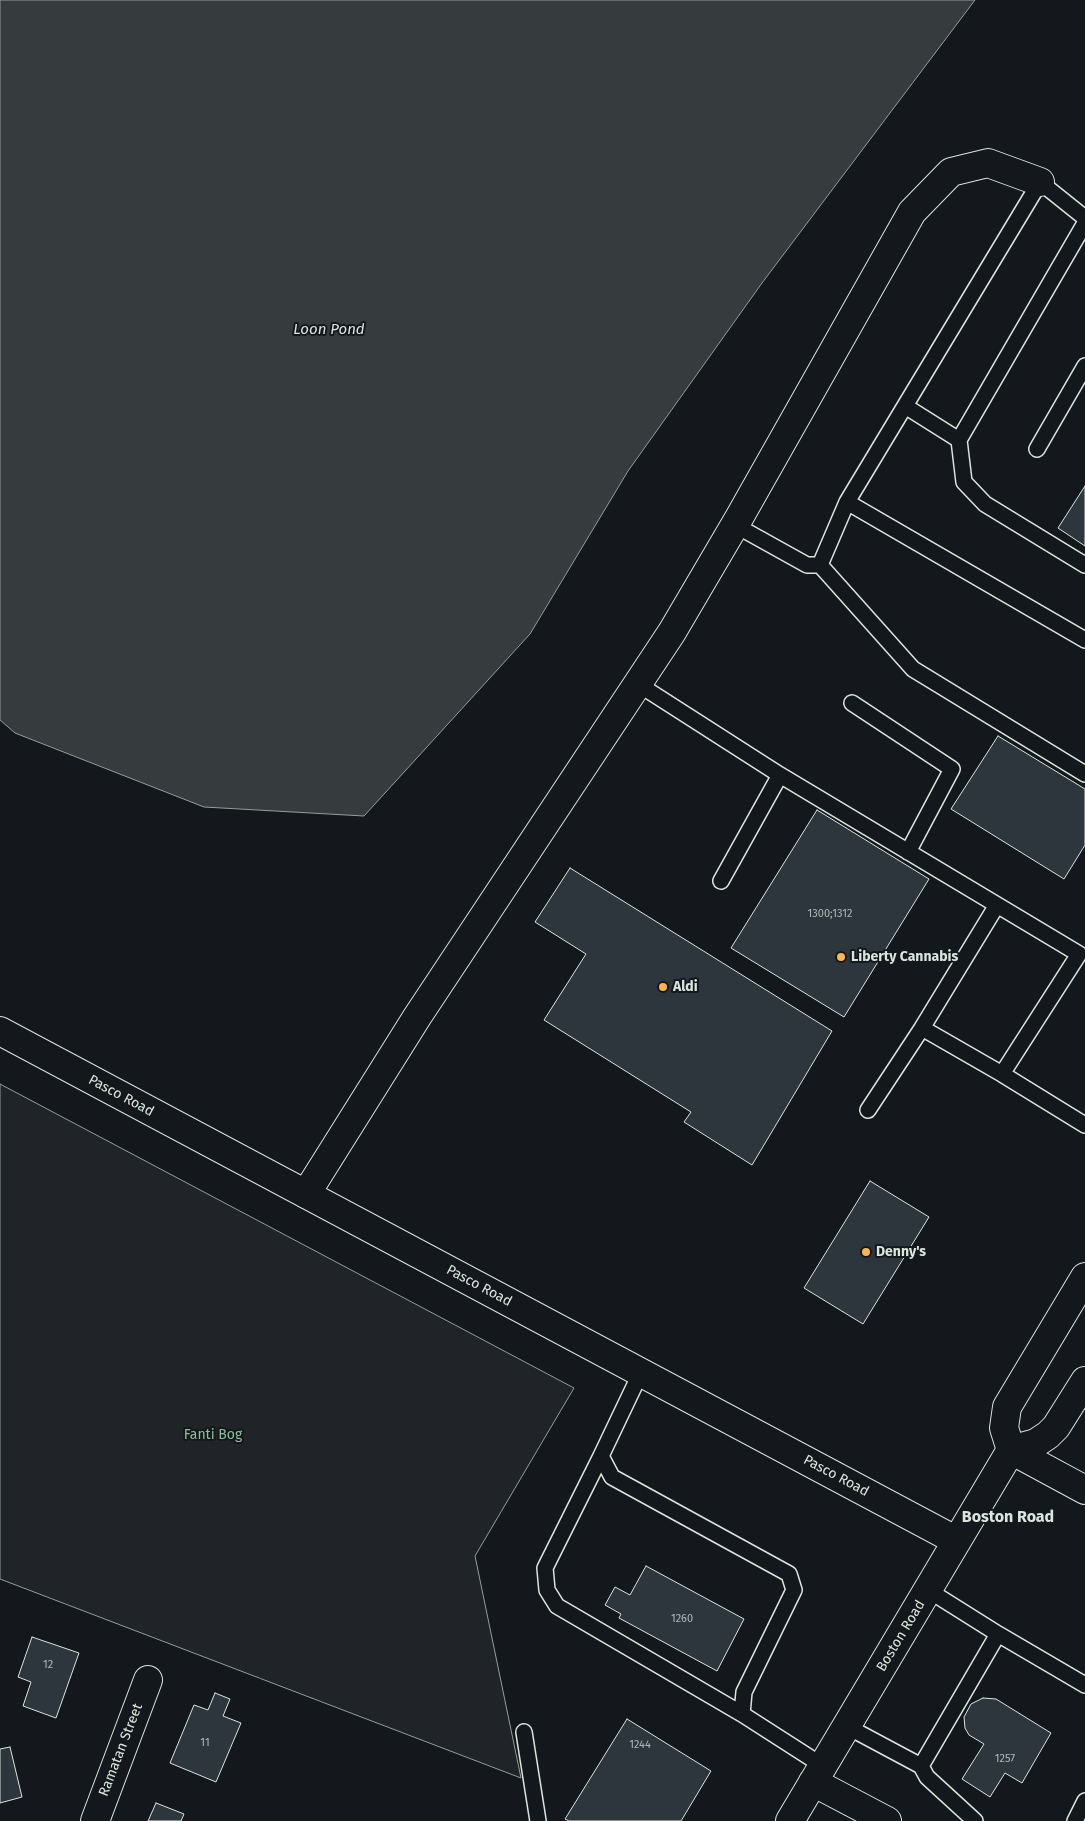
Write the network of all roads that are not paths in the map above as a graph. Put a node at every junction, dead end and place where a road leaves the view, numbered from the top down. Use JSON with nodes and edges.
{"nodes":[{"id":1,"x":1040,"y":182,"type":"junction"},
{"id":2,"x":1085,"y":218,"type":"edge"},
{"id":3,"x":1085,"y":223,"type":"edge"},
{"id":4,"x":1085,"y":366,"type":"edge"},
{"id":5,"x":906,"y":406,"type":"junction"},
{"id":6,"x":959,"y":440,"type":"junction"},
{"id":7,"x":1037,"y":449,"type":"dead end"},
{"id":8,"x":847,"y":502,"type":"junction"},
{"id":9,"x":735,"y":525,"type":"junction"},
{"id":10,"x":820,"y":565,"type":"junction"},
{"id":11,"x":1085,"y":565,"type":"edge"},
{"id":12,"x":1085,"y":640,"type":"edge"},
{"id":13,"x":638,"y":684,"type":"junction"},
{"id":14,"x":852,"y":703,"type":"dead end"},
{"id":15,"x":1085,"y":774,"type":"edge"},
{"id":16,"x":780,"y":775,"type":"junction"},
{"id":17,"x":908,"y":852,"type":"junction"},
{"id":18,"x":721,"y":882,"type":"dead end"},
{"id":19,"x":996,"y":905,"type":"junction"},
{"id":20,"x":1082,"y":949,"type":"edge"},
{"id":21,"x":922,"y":1028,"type":"junction"},
{"id":22,"x":0,"y":1031,"type":"edge"},
{"id":23,"x":1002,"y":1074,"type":"junction"},
{"id":24,"x":868,"y":1110,"type":"dead end"},
{"id":25,"x":1085,"y":1124,"type":"edge"},
{"id":26,"x":306,"y":1194,"type":"junction"},
{"id":27,"x":1085,"y":1277,"type":"edge"},
{"id":28,"x":641,"y":1372,"type":"junction"},
{"id":29,"x":1085,"y":1381,"type":"edge"},
{"id":30,"x":1011,"y":1450,"type":"junction"},
{"id":31,"x":601,"y":1456,"type":"junction"},
{"id":32,"x":1085,"y":1490,"type":"edge"},
{"id":33,"x":957,"y":1541,"type":"junction"},
{"id":34,"x":928,"y":1590,"type":"junction"},
{"id":35,"x":998,"y":1634,"type":"junction"},
{"id":36,"x":148,"y":1680,"type":"dead end"},
{"id":37,"x":1085,"y":1685,"type":"edge"},
{"id":38,"x":742,"y":1714,"type":"junction"},
{"id":39,"x":848,"y":1726,"type":"junction"},
{"id":40,"x":524,"y":1732,"type":"dead end"},
{"id":41,"x":921,"y":1766,"type":"junction"},
{"id":42,"x":818,"y":1774,"type":"junction"},
{"id":43,"x":1085,"y":1801,"type":"edge"},
{"id":44,"x":95,"y":1821,"type":"edge"},
{"id":45,"x":538,"y":1821,"type":"edge"},
{"id":46,"x":790,"y":1821,"type":"edge"},
{"id":47,"x":886,"y":1821,"type":"edge"},
{"id":48,"x":975,"y":1821,"type":"edge"},
{"id":49,"x":1075,"y":1821,"type":"edge"}],
"edges":[{"from":1,"to":2,"type":"lane"},
{"from":1,"to":5,"type":"lane"},
{"from":1,"to":9,"type":"main road"},
{"from":3,"to":6,"type":"lane"},
{"from":4,"to":7,"type":"lane"},
{"from":5,"to":6,"type":"lane"},
{"from":5,"to":8,"type":"lane"},
{"from":6,"to":11,"type":"lane"},
{"from":8,"to":10,"type":"lane"},
{"from":8,"to":12,"type":"lane"},
{"from":9,"to":10,"type":"lane"},
{"from":9,"to":13,"type":"main road"},
{"from":10,"to":15,"type":"lane"},
{"from":13,"to":16,"type":"lane"},
{"from":13,"to":26,"type":"main road"},
{"from":14,"to":17,"type":"lane"},
{"from":16,"to":17,"type":"lane"},
{"from":16,"to":18,"type":"lane"},
{"from":17,"to":19,"type":"lane"},
{"from":19,"to":20,"type":"lane"},
{"from":19,"to":21,"type":"lane"},
{"from":20,"to":23,"type":"lane"},
{"from":21,"to":23,"type":"lane"},
{"from":21,"to":24,"type":"lane"},
{"from":22,"to":26,"type":"main road","name":"Pasco Road"},
{"from":23,"to":25,"type":"lane"},
{"from":26,"to":28,"type":"main road","name":"Pasco Road"},
{"from":27,"to":30,"type":"main road"},
{"from":28,"to":31,"type":"lane"},
{"from":28,"to":33,"type":"main road","name":"Pasco Road"},
{"from":29,"to":30,"type":"main road"},
{"from":30,"to":32,"type":"main road"},
{"from":30,"to":33,"type":"main road","name":"Boston Road"},
{"from":31,"to":38,"type":"lane"},
{"from":31,"to":38,"type":"lane"},
{"from":33,"to":34,"type":"main road","name":"Boston Road"},
{"from":34,"to":35,"type":"lane"},
{"from":34,"to":39,"type":"main road","name":"Boston Road"},
{"from":35,"to":37,"type":"lane"},
{"from":35,"to":41,"type":"lane"},
{"from":36,"to":44,"type":"main road","name":"Ramatan Street"},
{"from":38,"to":42,"type":"lane"},
{"from":39,"to":41,"type":"lane"},
{"from":39,"to":42,"type":"main road","name":"Boston Road"},
{"from":40,"to":45,"type":"lane"},
{"from":41,"to":48,"type":"lane"},
{"from":42,"to":46,"type":"main road","name":"Boston Road"},
{"from":42,"to":47,"type":"main road"},
{"from":43,"to":49,"type":"lane"}]}
